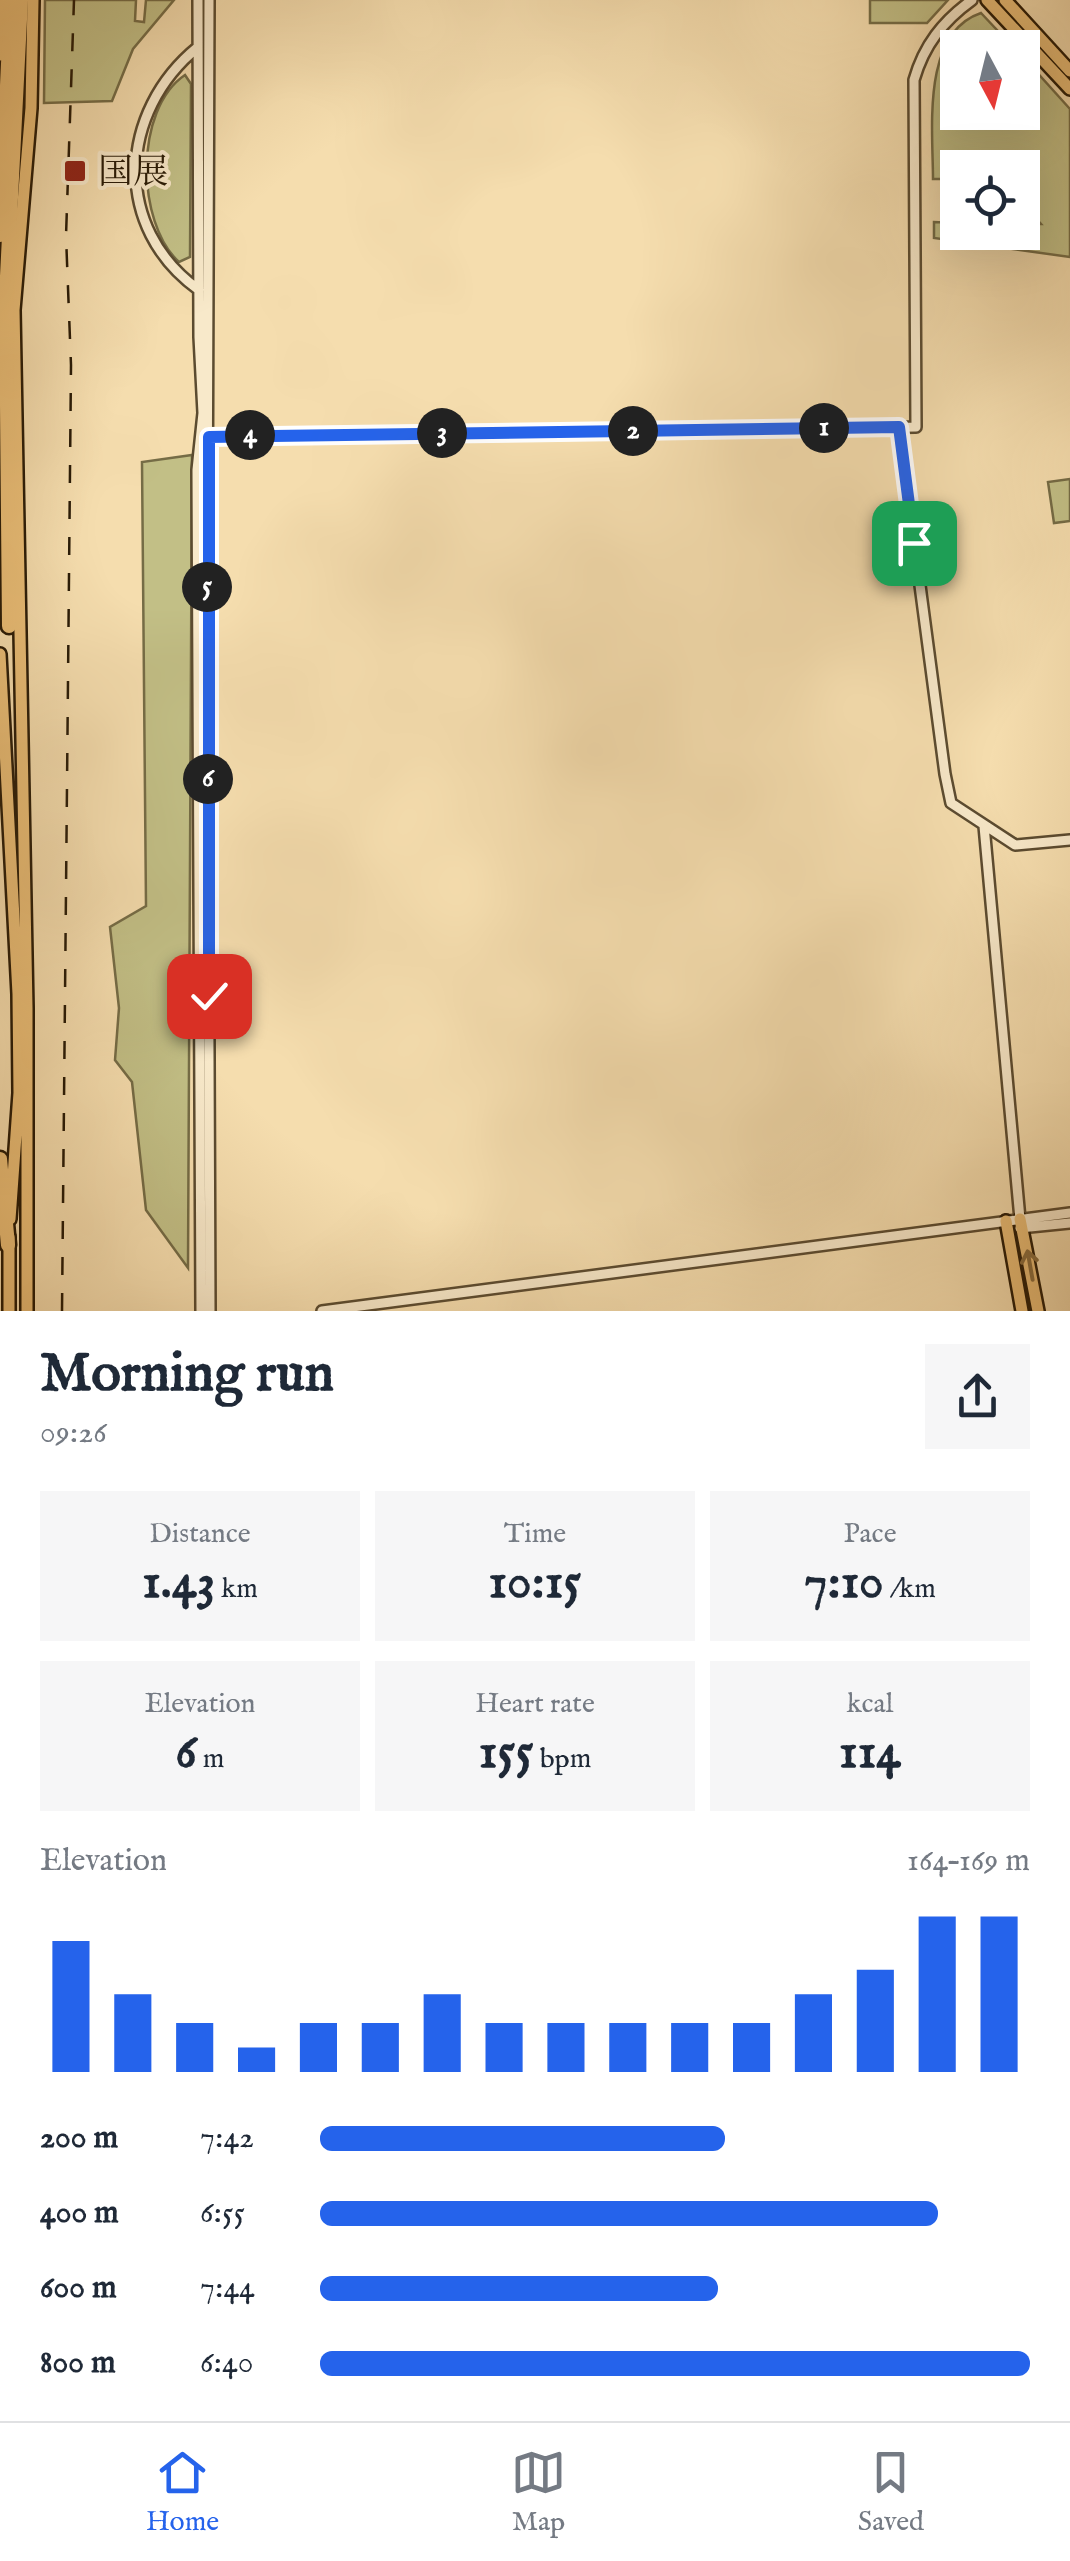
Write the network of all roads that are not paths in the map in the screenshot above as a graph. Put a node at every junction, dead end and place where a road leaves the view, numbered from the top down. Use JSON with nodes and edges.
{"nodes":[{"id":1,"x":1,"y":0,"type":"edge"},
{"id":2,"x":11,"y":0,"type":"edge"},
{"id":3,"x":21,"y":0,"type":"edge"},
{"id":4,"x":33,"y":0,"type":"edge"},
{"id":5,"x":198,"y":0,"type":"edge"},
{"id":6,"x":209,"y":0,"type":"edge"},
{"id":7,"x":972,"y":0,"type":"edge"},
{"id":8,"x":987,"y":0,"type":"edge"},
{"id":9,"x":1004,"y":0,"type":"edge"},
{"id":10,"x":198,"y":48,"type":"junction"},
{"id":11,"x":0,"y":55,"type":"edge"},
{"id":12,"x":1070,"y":71,"type":"edge"},
{"id":13,"x":1070,"y":89,"type":"edge"},
{"id":14,"x":0,"y":235,"type":"edge"},
{"id":15,"x":199,"y":290,"type":"junction"},
{"id":16,"x":899,"y":427,"type":"junction"},
{"id":17,"x":209,"y":437,"type":"junction"},
{"id":18,"x":0,"y":588,"type":"edge"},
{"id":19,"x":5,"y":626,"type":"edge"},
{"id":20,"x":0,"y":654,"type":"edge"},
{"id":21,"x":984,"y":826,"type":"junction"},
{"id":22,"x":1070,"y":840,"type":"edge"},
{"id":23,"x":0,"y":1159,"type":"edge"},
{"id":24,"x":1070,"y":1214,"type":"edge"},
{"id":25,"x":1070,"y":1223,"type":"edge"},
{"id":26,"x":1013,"y":1225,"type":"junction"},
{"id":27,"x":8,"y":1245,"type":"junction"},
{"id":28,"x":9,"y":1311,"type":"edge"},
{"id":29,"x":27,"y":1311,"type":"edge"},
{"id":30,"x":201,"y":1311,"type":"edge"},
{"id":31,"x":210,"y":1311,"type":"edge"},
{"id":32,"x":322,"y":1311,"type":"edge"},
{"id":33,"x":1022,"y":1311,"type":"edge"},
{"id":34,"x":1038,"y":1311,"type":"edge"}],
"edges":[{"from":1,"to":11,"type":"main road"},
{"from":2,"to":14,"type":"highway"},
{"from":3,"to":19,"type":"highway"},
{"from":4,"to":29,"type":"main road"},
{"from":5,"to":10,"type":"street"},
{"from":6,"to":17,"type":"street"},
{"from":7,"to":16,"type":"street"},
{"from":8,"to":13,"type":"main road"},
{"from":9,"to":12,"type":"main road"},
{"from":10,"to":15,"type":"street"},
{"from":10,"to":15,"type":"street"},
{"from":15,"to":30,"type":"street"},
{"from":16,"to":17,"type":"street"},
{"from":16,"to":21,"type":"street"},
{"from":17,"to":31,"type":"street"},
{"from":18,"to":19,"type":"highway"},
{"from":20,"to":27,"type":"main road"},
{"from":21,"to":22,"type":"street"},
{"from":21,"to":26,"type":"street"},
{"from":23,"to":27,"type":"highway"},
{"from":24,"to":26,"type":"street"},
{"from":25,"to":26,"type":"street"},
{"from":26,"to":32,"type":"street"},
{"from":26,"to":33,"type":"main road"},
{"from":34,"to":26,"type":"main road","one_way":true},
{"from":27,"to":28,"type":"main road"}]}
